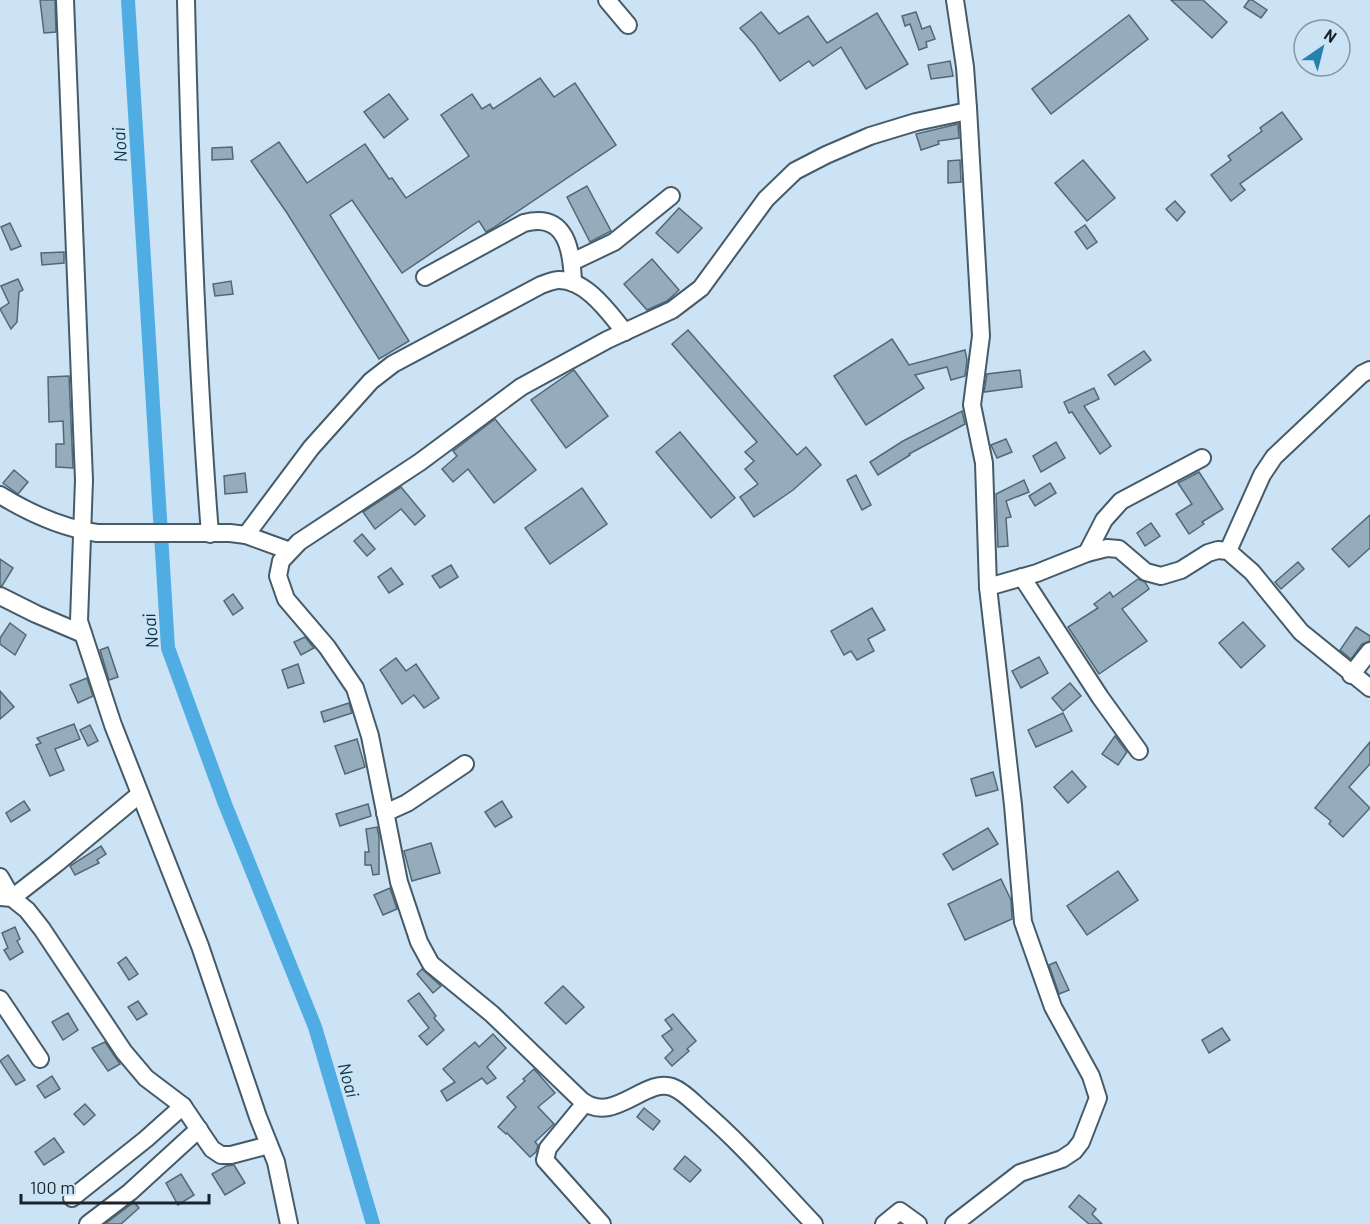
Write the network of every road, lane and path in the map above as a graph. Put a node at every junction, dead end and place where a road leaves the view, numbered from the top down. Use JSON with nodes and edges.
{"nodes":[{"id":1,"x":65,"y":0,"type":"edge"},
{"id":2,"x":186,"y":0,"type":"edge"},
{"id":3,"x":607,"y":0,"type":"edge"},
{"id":4,"x":955,"y":0,"type":"edge"},
{"id":5,"x":628,"y":25,"type":"dead end"},
{"id":6,"x":968,"y":108,"type":"junction"},
{"id":7,"x":671,"y":196,"type":"dead end"},
{"id":8,"x":572,"y":262,"type":"junction"},
{"id":9,"x":425,"y":278,"type":"dead end"},
{"id":10,"x":573,"y":283,"type":"junction"},
{"id":11,"x":625,"y":332,"type":"junction"},
{"id":12,"x":1370,"y":370,"type":"edge"},
{"id":13,"x":1202,"y":458,"type":"dead end"},
{"id":14,"x":0,"y":495,"type":"edge"},
{"id":15,"x":90,"y":532,"type":"junction"},
{"id":16,"x":210,"y":534,"type":"junction"},
{"id":17,"x":246,"y":535,"type":"junction"},
{"id":18,"x":290,"y":551,"type":"junction"},
{"id":19,"x":1228,"y":551,"type":"junction"},
{"id":20,"x":1087,"y":554,"type":"junction"},
{"id":21,"x":1022,"y":578,"type":"junction"},
{"id":22,"x":988,"y":587,"type":"junction"},
{"id":23,"x":0,"y":596,"type":"edge"},
{"id":24,"x":83,"y":634,"type":"junction"},
{"id":25,"x":1370,"y":651,"type":"edge"},
{"id":26,"x":1351,"y":675,"type":"junction"},
{"id":27,"x":1370,"y":688,"type":"edge"},
{"id":28,"x":1139,"y":751,"type":"dead end"},
{"id":29,"x":465,"y":764,"type":"dead end"},
{"id":30,"x":140,"y":794,"type":"junction"},
{"id":31,"x":386,"y":813,"type":"junction"},
{"id":32,"x":0,"y":877,"type":"edge"},
{"id":33,"x":6,"y":897,"type":"edge"},
{"id":34,"x":0,"y":999,"type":"edge"},
{"id":35,"x":40,"y":1059,"type":"dead end"},
{"id":36,"x":585,"y":1103,"type":"junction"},
{"id":37,"x":183,"y":1106,"type":"junction"},
{"id":38,"x":199,"y":1129,"type":"junction"},
{"id":39,"x":269,"y":1145,"type":"junction"},
{"id":40,"x":72,"y":1198,"type":"dead end"},
{"id":41,"x":88,"y":1224,"type":"edge"},
{"id":42,"x":290,"y":1224,"type":"edge"},
{"id":43,"x":602,"y":1224,"type":"edge"},
{"id":44,"x":814,"y":1224,"type":"edge"},
{"id":45,"x":884,"y":1224,"type":"edge"},
{"id":46,"x":918,"y":1224,"type":"edge"},
{"id":47,"x":954,"y":1224,"type":"edge"}],
"edges":[{"from":1,"to":15,"type":"street"},
{"from":2,"to":16,"type":"street"},
{"from":3,"to":5,"type":"street"},
{"from":4,"to":6,"type":"street"},
{"from":6,"to":11,"type":"street"},
{"from":6,"to":22,"type":"street"},
{"from":7,"to":8,"type":"street"},
{"from":8,"to":9,"type":"street"},
{"from":8,"to":10,"type":"street"},
{"from":10,"to":11,"type":"street"},
{"from":10,"to":17,"type":"street"},
{"from":11,"to":18,"type":"street"},
{"from":12,"to":19,"type":"street"},
{"from":13,"to":20,"type":"street"},
{"from":14,"to":15,"type":"street"},
{"from":15,"to":16,"type":"street"},
{"from":15,"to":24,"type":"street"},
{"from":16,"to":17,"type":"street"},
{"from":17,"to":18,"type":"street"},
{"from":18,"to":31,"type":"street"},
{"from":19,"to":20,"type":"street"},
{"from":19,"to":26,"type":"street"},
{"from":20,"to":21,"type":"street"},
{"from":21,"to":22,"type":"street"},
{"from":21,"to":28,"type":"street"},
{"from":22,"to":47,"type":"street"},
{"from":23,"to":24,"type":"street"},
{"from":24,"to":30,"type":"street"},
{"from":25,"to":26,"type":"street"},
{"from":26,"to":27,"type":"street"},
{"from":29,"to":31,"type":"street"},
{"from":30,"to":33,"type":"street"},
{"from":30,"to":39,"type":"street"},
{"from":31,"to":36,"type":"street"},
{"from":32,"to":33,"type":"street"},
{"from":33,"to":37,"type":"street"},
{"from":34,"to":35,"type":"street"},
{"from":36,"to":43,"type":"street"},
{"from":36,"to":44,"type":"street"},
{"from":37,"to":38,"type":"street"},
{"from":37,"to":40,"type":"street"},
{"from":38,"to":39,"type":"street"},
{"from":38,"to":41,"type":"street"},
{"from":39,"to":42,"type":"street"},
{"from":45,"to":46,"type":"street"}]}
